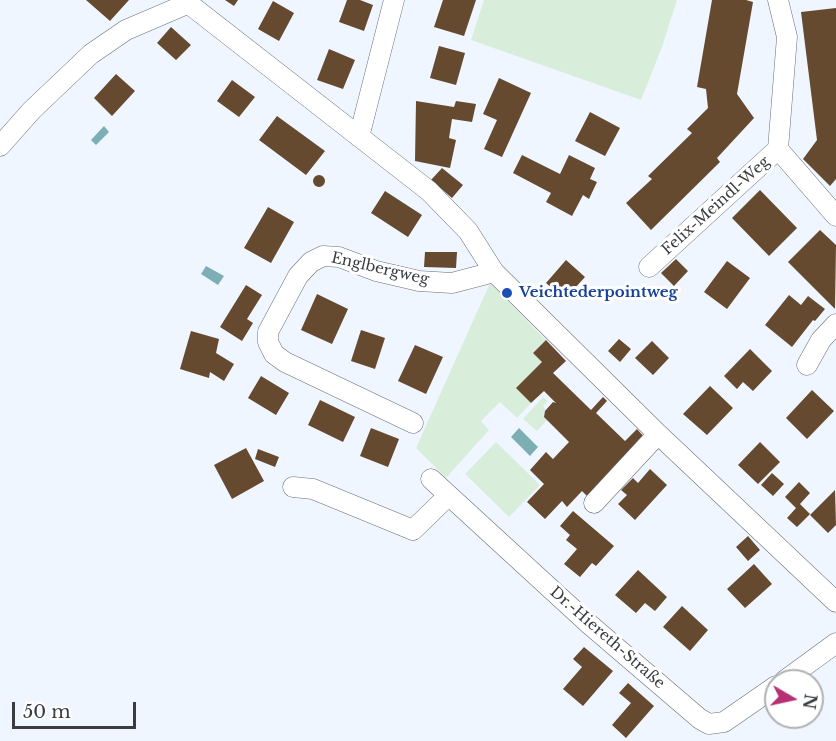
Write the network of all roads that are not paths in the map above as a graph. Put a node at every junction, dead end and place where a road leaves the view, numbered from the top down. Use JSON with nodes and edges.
{"nodes":[{"id":1,"x":394,"y":0,"type":"edge"},
{"id":2,"x":778,"y":0,"type":"edge"},
{"id":3,"x":186,"y":2,"type":"edge"},
{"id":4,"x":359,"y":137,"type":"junction"},
{"id":5,"x":0,"y":146,"type":"edge"},
{"id":6,"x":778,"y":149,"type":"junction"},
{"id":7,"x":836,"y":216,"type":"edge"},
{"id":8,"x":649,"y":267,"type":"dead end"},
{"id":9,"x":494,"y":272,"type":"junction"},
{"id":10,"x":836,"y":324,"type":"edge"},
{"id":11,"x":807,"y":365,"type":"dead end"},
{"id":12,"x":413,"y":423,"type":"dead end"},
{"id":13,"x":658,"y":434,"type":"junction"},
{"id":14,"x":431,"y":479,"type":"dead end"},
{"id":15,"x":293,"y":487,"type":"dead end"},
{"id":16,"x":448,"y":496,"type":"junction"},
{"id":17,"x":594,"y":502,"type":"dead end"},
{"id":18,"x":836,"y":602,"type":"edge"},
{"id":19,"x":836,"y":643,"type":"edge"},
{"id":20,"x":800,"y":669,"type":"edge"},
{"id":21,"x":764,"y":694,"type":"edge"}],
"edges":[{"from":1,"to":4,"type":"street"},
{"from":2,"to":6,"type":"street","name":"Felix-Meindl-Weg"},
{"from":3,"to":4,"type":"street"},
{"from":3,"to":5,"type":"street"},
{"from":4,"to":9,"type":"street"},
{"from":6,"to":7,"type":"street"},
{"from":6,"to":8,"type":"street","name":"Felix-Meindl-Weg"},
{"from":9,"to":12,"type":"street","name":"Englbergweg"},
{"from":9,"to":13,"type":"street"},
{"from":10,"to":11,"type":"street"},
{"from":13,"to":17,"type":"street"},
{"from":13,"to":18,"type":"street"},
{"from":14,"to":16,"type":"street","name":"Dr.-Hiereth-Straße"},
{"from":15,"to":16,"type":"street"},
{"from":16,"to":21,"type":"street","name":"Dr.-Hiereth-Straße"},
{"from":19,"to":20,"type":"street"}]}
